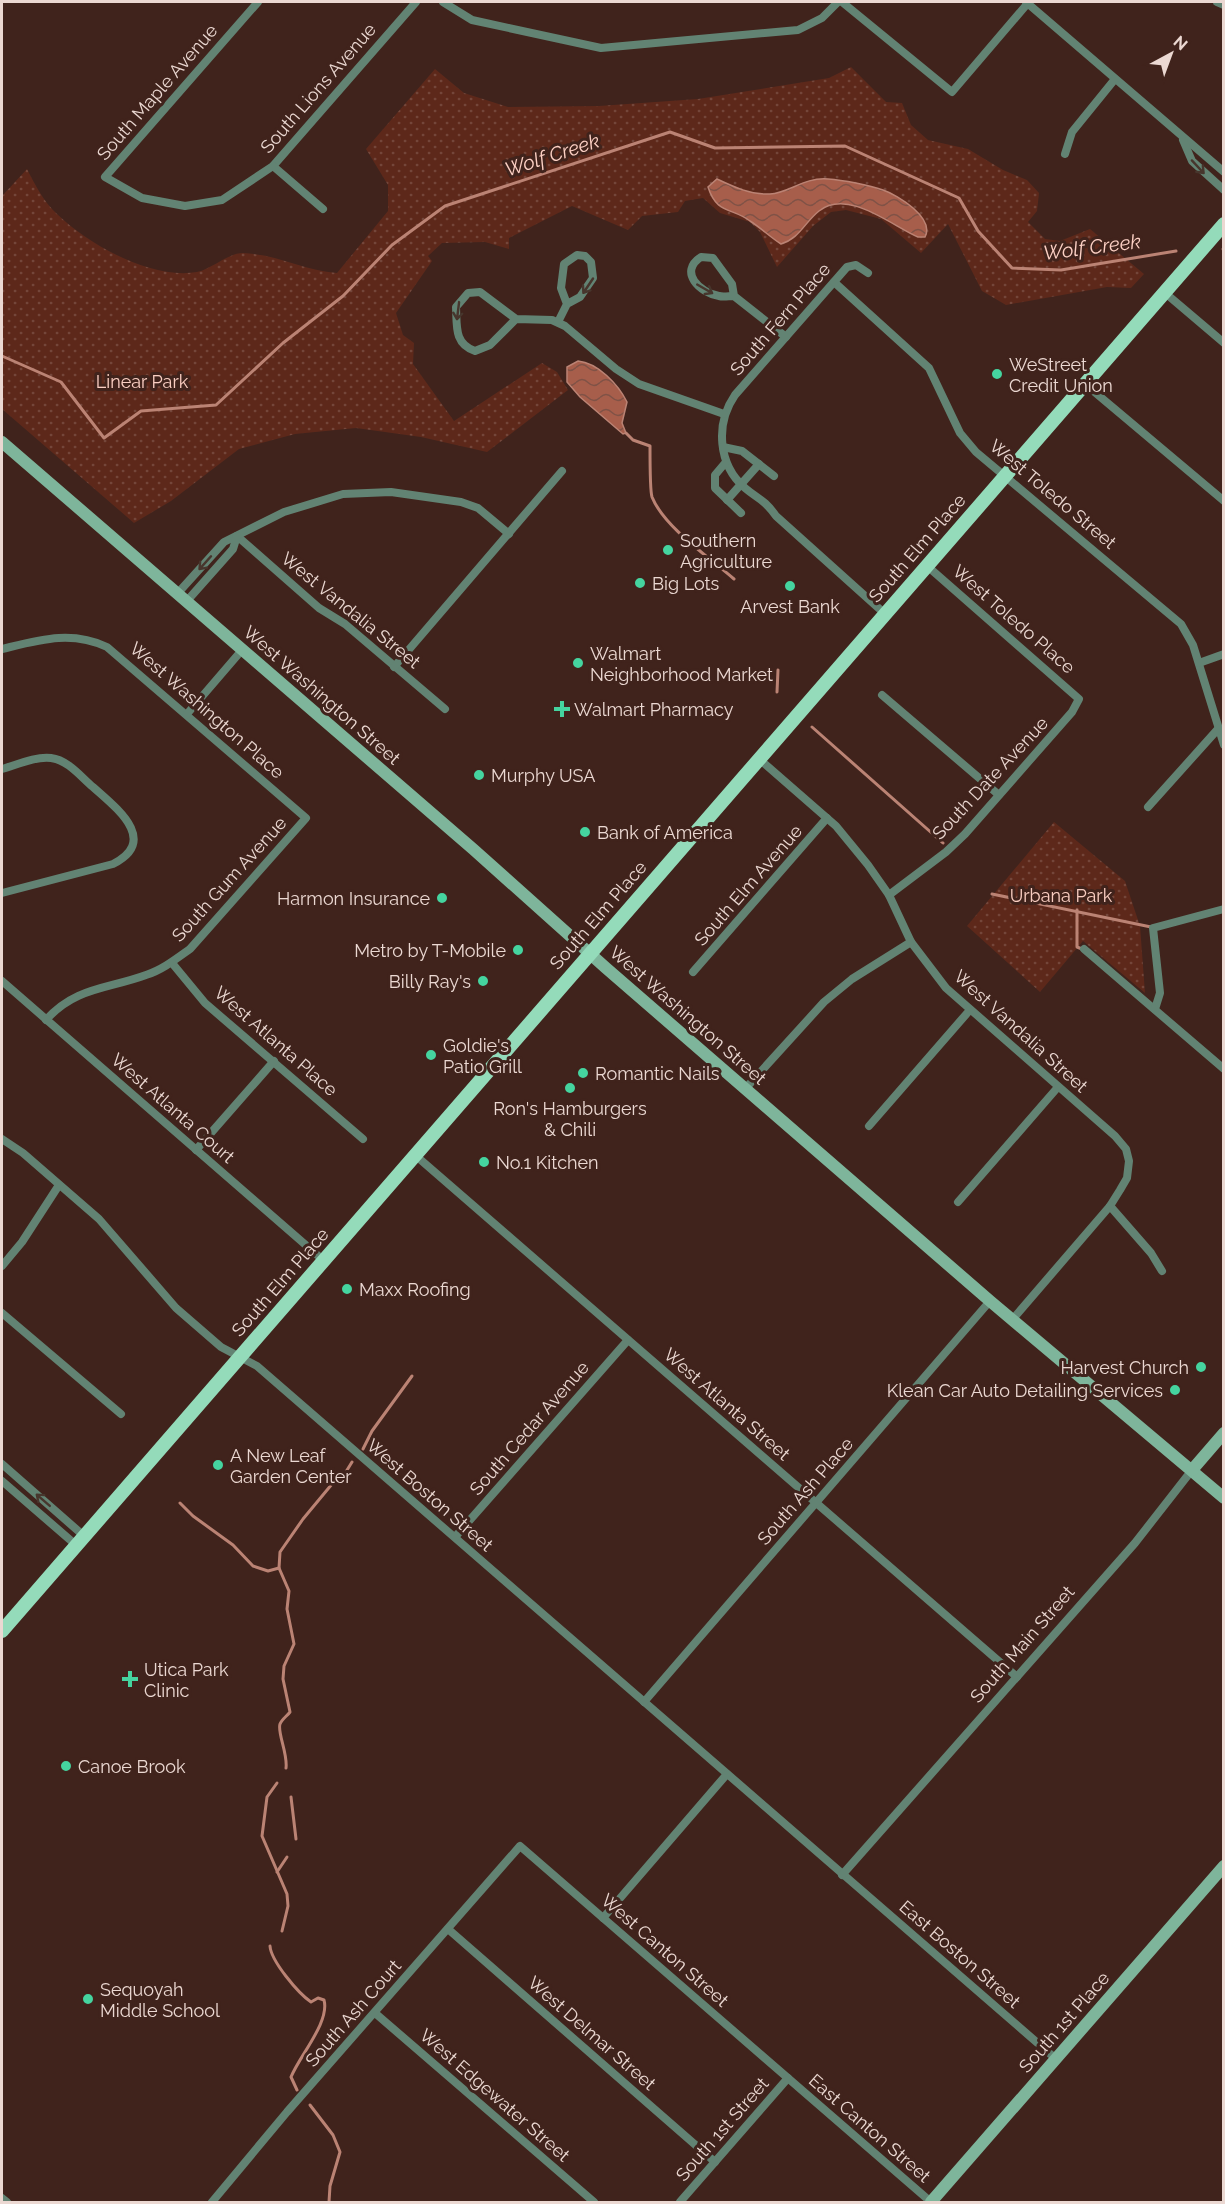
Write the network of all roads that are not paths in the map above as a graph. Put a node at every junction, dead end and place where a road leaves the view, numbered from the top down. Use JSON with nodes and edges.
{"nodes":[{"id":1,"x":258,"y":2,"type":"edge"},
{"id":2,"x":416,"y":2,"type":"edge"},
{"id":3,"x":443,"y":2,"type":"edge"},
{"id":4,"x":840,"y":2,"type":"edge"},
{"id":5,"x":1027,"y":2,"type":"edge"},
{"id":6,"x":1217,"y":2,"type":"edge"},
{"id":7,"x":1224,"y":6,"type":"edge"},
{"id":8,"x":1115,"y":79,"type":"junction"},
{"id":9,"x":1182,"y":136,"type":"junction"},
{"id":10,"x":1065,"y":154,"type":"dead end"},
{"id":11,"x":273,"y":166,"type":"junction"},
{"id":12,"x":1224,"y":172,"type":"edge"},
{"id":13,"x":105,"y":177,"type":"joint"},
{"id":14,"x":1224,"y":190,"type":"edge"},
{"id":15,"x":323,"y":209,"type":"dead end"},
{"id":16,"x":1224,"y":224,"type":"edge"},
{"id":17,"x":868,"y":273,"type":"dead end"},
{"id":18,"x":834,"y":282,"type":"junction"},
{"id":19,"x":1164,"y":292,"type":"junction"},
{"id":20,"x":734,"y":296,"type":"junction"},
{"id":21,"x":567,"y":304,"type":"junction"},
{"id":22,"x":516,"y":319,"type":"junction"},
{"id":23,"x":558,"y":322,"type":"junction"},
{"id":24,"x":786,"y":337,"type":"junction"},
{"id":25,"x":1224,"y":342,"type":"edge"},
{"id":26,"x":1085,"y":384,"type":"junction"},
{"id":27,"x":724,"y":414,"type":"junction"},
{"id":28,"x":2,"y":442,"type":"edge"},
{"id":29,"x":723,"y":447,"type":"junction"},
{"id":30,"x":726,"y":462,"type":"junction"},
{"id":31,"x":759,"y":464,"type":"junction"},
{"id":32,"x":562,"y":471,"type":"dead end"},
{"id":33,"x":1005,"y":475,"type":"junction"},
{"id":34,"x":774,"y":476,"type":"dead end"},
{"id":35,"x":741,"y":484,"type":"junction"},
{"id":36,"x":727,"y":500,"type":"junction"},
{"id":37,"x":1224,"y":501,"type":"edge"},
{"id":38,"x":741,"y":513,"type":"dead end"},
{"id":39,"x":509,"y":534,"type":"junction"},
{"id":40,"x":237,"y":536,"type":"junction"},
{"id":41,"x":926,"y":565,"type":"junction"},
{"id":42,"x":182,"y":598,"type":"junction"},
{"id":43,"x":884,"y":613,"type":"junction"},
{"id":44,"x":2,"y":649,"type":"edge"},
{"id":45,"x":242,"y":650,"type":"junction"},
{"id":46,"x":1224,"y":654,"type":"edge"},
{"id":47,"x":1199,"y":663,"type":"junction"},
{"id":48,"x":394,"y":667,"type":"junction"},
{"id":49,"x":882,"y":695,"type":"dead end"},
{"id":50,"x":1079,"y":699,"type":"joint"},
{"id":51,"x":445,"y":710,"type":"dead end"},
{"id":52,"x":187,"y":714,"type":"junction"},
{"id":53,"x":1218,"y":729,"type":"junction"},
{"id":54,"x":1224,"y":745,"type":"edge"},
{"id":55,"x":758,"y":758,"type":"junction"},
{"id":56,"x":2,"y":769,"type":"edge"},
{"id":57,"x":999,"y":795,"type":"junction"},
{"id":58,"x":1148,"y":807,"type":"dead end"},
{"id":59,"x":306,"y":818,"type":"joint"},
{"id":60,"x":827,"y":818,"type":"junction"},
{"id":61,"x":2,"y":893,"type":"edge"},
{"id":62,"x":888,"y":895,"type":"junction"},
{"id":63,"x":1224,"y":909,"type":"edge"},
{"id":64,"x":911,"y":942,"type":"junction"},
{"id":65,"x":1084,"y":949,"type":"dead end"},
{"id":66,"x":589,"y":952,"type":"junction"},
{"id":67,"x":172,"y":963,"type":"junction"},
{"id":68,"x":693,"y":972,"type":"dead end"},
{"id":69,"x":2,"y":981,"type":"edge"},
{"id":70,"x":1155,"y":1009,"type":"junction"},
{"id":71,"x":969,"y":1011,"type":"junction"},
{"id":72,"x":46,"y":1020,"type":"junction"},
{"id":73,"x":274,"y":1061,"type":"junction"},
{"id":74,"x":1224,"y":1069,"type":"edge"},
{"id":75,"x":1058,"y":1087,"type":"junction"},
{"id":76,"x":744,"y":1089,"type":"junction"},
{"id":77,"x":869,"y":1126,"type":"dead end"},
{"id":78,"x":2,"y":1139,"type":"edge"},
{"id":79,"x":363,"y":1139,"type":"dead end"},
{"id":80,"x":196,"y":1150,"type":"junction"},
{"id":81,"x":415,"y":1155,"type":"junction"},
{"id":82,"x":59,"y":1185,"type":"junction"},
{"id":83,"x":958,"y":1202,"type":"dead end"},
{"id":84,"x":1110,"y":1206,"type":"junction"},
{"id":85,"x":323,"y":1260,"type":"junction"},
{"id":86,"x":2,"y":1266,"type":"edge"},
{"id":87,"x":1162,"y":1271,"type":"dead end"},
{"id":88,"x":990,"y":1301,"type":"junction"},
{"id":89,"x":2,"y":1313,"type":"edge"},
{"id":90,"x":1011,"y":1320,"type":"junction"},
{"id":91,"x":628,"y":1340,"type":"junction"},
{"id":92,"x":239,"y":1357,"type":"junction"},
{"id":93,"x":121,"y":1414,"type":"dead end"},
{"id":94,"x":1224,"y":1433,"type":"edge"},
{"id":95,"x":2,"y":1464,"type":"edge"},
{"id":96,"x":1192,"y":1470,"type":"junction"},
{"id":97,"x":2,"y":1481,"type":"edge"},
{"id":98,"x":1224,"y":1498,"type":"edge"},
{"id":99,"x":817,"y":1503,"type":"junction"},
{"id":100,"x":455,"y":1538,"type":"junction"},
{"id":101,"x":80,"y":1540,"type":"junction"},
{"id":102,"x":2,"y":1631,"type":"edge"},
{"id":103,"x":1017,"y":1677,"type":"junction"},
{"id":104,"x":644,"y":1702,"type":"junction"},
{"id":105,"x":727,"y":1774,"type":"junction"},
{"id":106,"x":520,"y":1846,"type":"joint"},
{"id":107,"x":1224,"y":1866,"type":"edge"},
{"id":108,"x":842,"y":1875,"type":"junction"},
{"id":109,"x":603,"y":1918,"type":"junction"},
{"id":110,"x":448,"y":1929,"type":"junction"},
{"id":111,"x":375,"y":2013,"type":"junction"},
{"id":112,"x":1056,"y":2059,"type":"junction"},
{"id":113,"x":788,"y":2078,"type":"junction"},
{"id":114,"x":715,"y":2162,"type":"junction"},
{"id":115,"x":2,"y":2198,"type":"edge"},
{"id":116,"x":7,"y":2202,"type":"edge"},
{"id":117,"x":212,"y":2202,"type":"edge"},
{"id":118,"x":594,"y":2202,"type":"edge"},
{"id":119,"x":681,"y":2202,"type":"edge"},
{"id":120,"x":931,"y":2202,"type":"edge"}],
"edges":[{"from":1,"to":13,"type":"street","name":"South Maple Avenue"},
{"from":2,"to":11,"type":"street","name":"South Lions Avenue"},
{"from":3,"to":4,"type":"street"},
{"from":4,"to":5,"type":"street"},
{"from":5,"to":8,"type":"street"},
{"from":6,"to":7,"type":"street"},
{"from":8,"to":9,"type":"street"},
{"from":8,"to":10,"type":"street"},
{"from":9,"to":12,"type":"street"},
{"from":9,"to":14,"type":"street","one_way":true},
{"from":11,"to":13,"type":"street","name":"South Lions Avenue"},
{"from":11,"to":15,"type":"street"},
{"from":16,"to":19,"type":"main road","name":"South Elm Place"},
{"from":17,"to":18,"type":"street","name":"South Fern Place"},
{"from":18,"to":24,"type":"street","name":"South Fern Place"},
{"from":18,"to":33,"type":"street","name":"West Toledo Street"},
{"from":19,"to":25,"type":"street"},
{"from":19,"to":26,"type":"main road","name":"South Elm Place"},
{"from":20,"to":20,"type":"street","one_way":true},
{"from":20,"to":24,"type":"street"},
{"from":21,"to":21,"type":"street","one_way":true},
{"from":21,"to":23,"type":"street"},
{"from":22,"to":22,"type":"street","one_way":true},
{"from":22,"to":23,"type":"street"},
{"from":23,"to":27,"type":"street"},
{"from":24,"to":27,"type":"street","name":"South Fern Place"},
{"from":26,"to":33,"type":"main road","name":"South Elm Place"},
{"from":26,"to":37,"type":"street"},
{"from":27,"to":29,"type":"street"},
{"from":28,"to":42,"type":"main road","name":"West Washington Street"},
{"from":29,"to":30,"type":"street"},
{"from":29,"to":31,"type":"street"},
{"from":30,"to":35,"type":"street"},
{"from":30,"to":36,"type":"street"},
{"from":31,"to":34,"type":"street"},
{"from":31,"to":35,"type":"street"},
{"from":32,"to":39,"type":"street"},
{"from":33,"to":41,"type":"main road","name":"South Elm Place"},
{"from":33,"to":47,"type":"street","name":"West Toledo Street"},
{"from":35,"to":36,"type":"street"},
{"from":35,"to":43,"type":"street"},
{"from":36,"to":38,"type":"street"},
{"from":39,"to":40,"type":"street"},
{"from":39,"to":48,"type":"street"},
{"from":40,"to":42,"type":"street"},
{"from":40,"to":48,"type":"street","name":"West Vandalia Street"},
{"from":41,"to":43,"type":"main road","name":"South Elm Place"},
{"from":41,"to":50,"type":"street","name":"West Toledo Place"},
{"from":42,"to":45,"type":"main road","name":"West Washington Street"},
{"from":43,"to":55,"type":"main road","name":"South Elm Place"},
{"from":44,"to":52,"type":"street","name":"West Washington Place"},
{"from":45,"to":52,"type":"street"},
{"from":45,"to":66,"type":"main road","name":"West Washington Street"},
{"from":46,"to":47,"type":"street"},
{"from":47,"to":53,"type":"street","name":"West Toledo Street"},
{"from":48,"to":51,"type":"street","name":"West Vandalia Street"},
{"from":49,"to":57,"type":"street"},
{"from":50,"to":57,"type":"street","name":"South Date Avenue"},
{"from":52,"to":59,"type":"street","name":"West Washington Place"},
{"from":53,"to":54,"type":"street","name":"West Toledo Street"},
{"from":53,"to":58,"type":"street"},
{"from":55,"to":60,"type":"street","name":"West Vandalia Street"},
{"from":55,"to":66,"type":"main road","name":"South Elm Place"},
{"from":56,"to":61,"type":"street"},
{"from":57,"to":62,"type":"street","name":"South Date Avenue"},
{"from":59,"to":67,"type":"street","name":"South Gum Avenue"},
{"from":60,"to":62,"type":"street","name":"West Vandalia Street"},
{"from":60,"to":68,"type":"street","name":"South Elm Avenue"},
{"from":62,"to":64,"type":"street","name":"West Vandalia Street"},
{"from":63,"to":70,"type":"street"},
{"from":64,"to":71,"type":"street","name":"West Vandalia Street"},
{"from":64,"to":76,"type":"street"},
{"from":65,"to":70,"type":"street"},
{"from":66,"to":76,"type":"main road","name":"West Washington Street"},
{"from":66,"to":81,"type":"main road","name":"South Elm Place"},
{"from":67,"to":72,"type":"street","name":"South Gum Avenue"},
{"from":67,"to":73,"type":"street","name":"West Atlanta Place"},
{"from":69,"to":72,"type":"street","name":"West Atlanta Court"},
{"from":70,"to":74,"type":"street"},
{"from":71,"to":75,"type":"street","name":"West Vandalia Street"},
{"from":71,"to":77,"type":"street"},
{"from":72,"to":80,"type":"street","name":"West Atlanta Court"},
{"from":73,"to":79,"type":"street","name":"West Atlanta Place"},
{"from":73,"to":80,"type":"street"},
{"from":75,"to":83,"type":"street"},
{"from":75,"to":84,"type":"street","name":"West Vandalia Street"},
{"from":76,"to":88,"type":"main road","name":"West Washington Street"},
{"from":78,"to":82,"type":"street","name":"West Boston Street"},
{"from":80,"to":85,"type":"street","name":"West Atlanta Court"},
{"from":81,"to":85,"type":"main road","name":"South Elm Place"},
{"from":81,"to":91,"type":"street","name":"West Atlanta Street"},
{"from":82,"to":86,"type":"street"},
{"from":82,"to":92,"type":"street","name":"West Boston Street"},
{"from":84,"to":87,"type":"street"},
{"from":84,"to":90,"type":"street"},
{"from":85,"to":92,"type":"main road","name":"South Elm Place"},
{"from":88,"to":90,"type":"main road","name":"West Washington Street"},
{"from":88,"to":99,"type":"street","name":"South Ash Place"},
{"from":89,"to":93,"type":"street"},
{"from":90,"to":96,"type":"main road","name":"West Washington Street"},
{"from":91,"to":99,"type":"street","name":"West Atlanta Street"},
{"from":91,"to":100,"type":"street","name":"South Cedar Avenue"},
{"from":92,"to":100,"type":"street","name":"West Boston Street"},
{"from":92,"to":101,"type":"main road","name":"South Elm Place"},
{"from":94,"to":96,"type":"main road","name":"South Main Street"},
{"from":101,"to":95,"type":"street","one_way":true},
{"from":96,"to":98,"type":"main road","name":"West Washington Street"},
{"from":96,"to":103,"type":"street","name":"South Main Street"},
{"from":97,"to":101,"type":"street"},
{"from":99,"to":103,"type":"street","name":"West Atlanta Street"},
{"from":99,"to":104,"type":"street","name":"South Ash Place"},
{"from":100,"to":104,"type":"street","name":"West Boston Street"},
{"from":101,"to":102,"type":"main road","name":"South Elm Place"},
{"from":103,"to":108,"type":"street","name":"South Main Street"},
{"from":104,"to":105,"type":"street","name":"West Boston Street"},
{"from":105,"to":108,"type":"street","name":"West Boston Street"},
{"from":105,"to":109,"type":"street"},
{"from":106,"to":109,"type":"street","name":"West Canton Street"},
{"from":106,"to":110,"type":"street","name":"South Ash Court"},
{"from":107,"to":112,"type":"main road","name":"South 1st Place"},
{"from":108,"to":112,"type":"street","name":"East Boston Street"},
{"from":109,"to":113,"type":"street","name":"West Canton Street"},
{"from":110,"to":111,"type":"street","name":"South Ash Court"},
{"from":110,"to":114,"type":"street","name":"West Delmar Street"},
{"from":111,"to":117,"type":"street","name":"South Ash Court"},
{"from":111,"to":118,"type":"street","name":"West Edgewater Street"},
{"from":112,"to":120,"type":"main road","name":"South 1st Place"},
{"from":113,"to":114,"type":"street","name":"South 1st Street"},
{"from":113,"to":120,"type":"street","name":"East Canton Street"},
{"from":114,"to":119,"type":"street","name":"South 1st Street"},
{"from":115,"to":116,"type":"street"}]}
